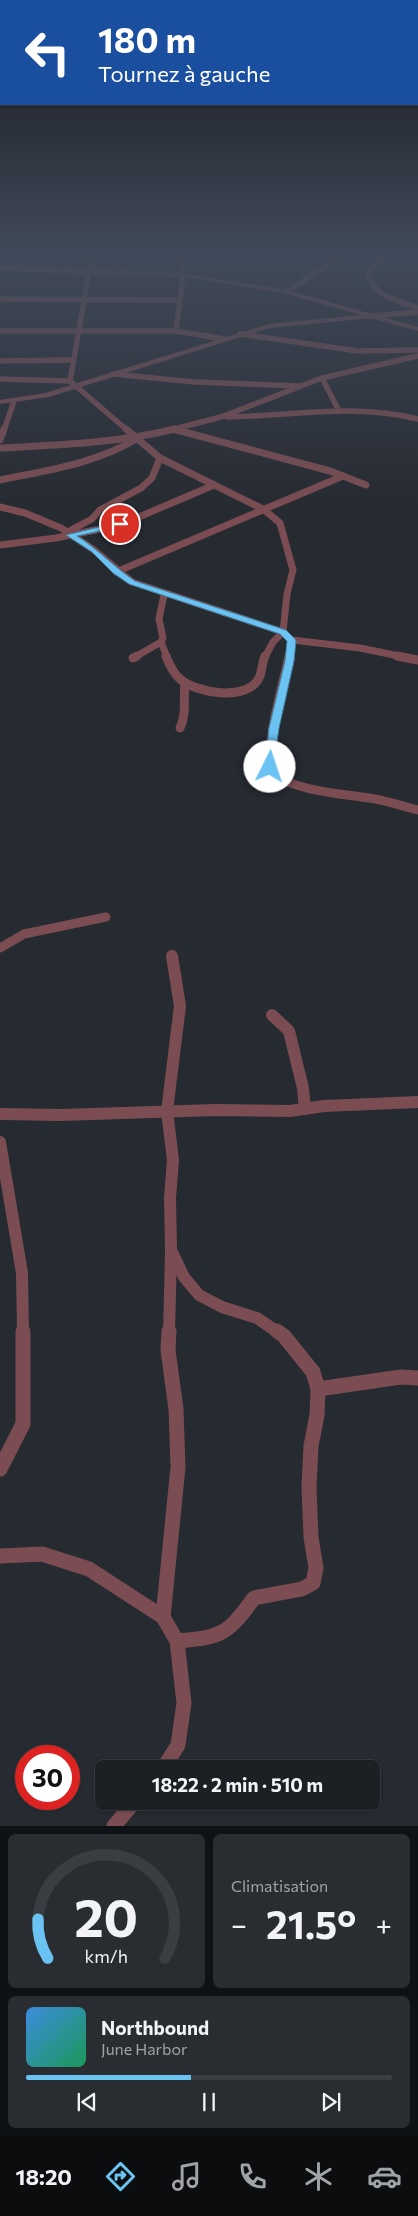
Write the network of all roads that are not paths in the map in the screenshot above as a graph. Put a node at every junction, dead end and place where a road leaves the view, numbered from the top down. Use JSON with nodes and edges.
{"nodes":[{"id":1,"x":76,"y":339,"type":"edge"},
{"id":2,"x":224,"y":339,"type":"edge"},
{"id":3,"x":276,"y":339,"type":"edge"},
{"id":4,"x":418,"y":350,"type":"edge"},
{"id":5,"x":418,"y":356,"type":"edge"},
{"id":6,"x":72,"y":360,"type":"junction"},
{"id":7,"x":0,"y":361,"type":"edge"},
{"id":8,"x":113,"y":374,"type":"junction"},
{"id":9,"x":322,"y":378,"type":"junction"},
{"id":10,"x":0,"y":379,"type":"edge"},
{"id":11,"x":73,"y":383,"type":"junction"},
{"id":12,"x":300,"y":386,"type":"junction"},
{"id":13,"x":14,"y":401,"type":"junction"},
{"id":14,"x":0,"y":402,"type":"edge"},
{"id":15,"x":338,"y":409,"type":"junction"},
{"id":16,"x":222,"y":417,"type":"junction"},
{"id":17,"x":418,"y":419,"type":"edge"},
{"id":18,"x":172,"y":429,"type":"junction"},
{"id":19,"x":138,"y":438,"type":"junction"},
{"id":20,"x":0,"y":440,"type":"edge"},
{"id":21,"x":0,"y":448,"type":"edge"},
{"id":22,"x":160,"y":458,"type":"junction"},
{"id":23,"x":343,"y":476,"type":"junction"},
{"id":24,"x":0,"y":480,"type":"edge"},
{"id":25,"x":214,"y":485,"type":"junction"},
{"id":26,"x":366,"y":485,"type":"dead end"},
{"id":27,"x":0,"y":507,"type":"edge"},
{"id":28,"x":263,"y":509,"type":"junction"},
{"id":29,"x":68,"y":533,"type":"junction"},
{"id":30,"x":0,"y":545,"type":"edge"},
{"id":31,"x":116,"y":572,"type":"junction"},
{"id":32,"x":164,"y":595,"type":"junction"},
{"id":33,"x":283,"y":632,"type":"junction"},
{"id":34,"x":292,"y":640,"type":"junction"},
{"id":35,"x":161,"y":642,"type":"junction"},
{"id":36,"x":133,"y":658,"type":"dead end"},
{"id":37,"x":418,"y":660,"type":"edge"},
{"id":38,"x":186,"y":683,"type":"junction"},
{"id":39,"x":180,"y":728,"type":"dead end"},
{"id":40,"x":418,"y":810,"type":"edge"},
{"id":41,"x":106,"y":917,"type":"dead end"},
{"id":42,"x":0,"y":948,"type":"edge"},
{"id":43,"x":172,"y":956,"type":"dead end"},
{"id":44,"x":272,"y":1015,"type":"dead end"},
{"id":45,"x":418,"y":1102,"type":"edge"},
{"id":46,"x":305,"y":1109,"type":"junction"},
{"id":47,"x":168,"y":1111,"type":"junction"},
{"id":48,"x":0,"y":1114,"type":"edge"},
{"id":49,"x":0,"y":1142,"type":"edge"},
{"id":50,"x":171,"y":1250,"type":"junction"},
{"id":51,"x":418,"y":1378,"type":"edge"},
{"id":52,"x":318,"y":1390,"type":"junction"},
{"id":53,"x":0,"y":1469,"type":"edge"},
{"id":54,"x":0,"y":1556,"type":"edge"},
{"id":55,"x":163,"y":1617,"type":"junction"},
{"id":56,"x":177,"y":1640,"type":"junction"},
{"id":57,"x":169,"y":1760,"type":"edge"},
{"id":58,"x":127,"y":1810,"type":"edge"},
{"id":59,"x":114,"y":1826,"type":"edge"}],
"edges":[{"from":1,"to":6,"type":"street"},
{"from":2,"to":8,"type":"street"},
{"from":3,"to":4,"type":"street"},
{"from":5,"to":9,"type":"street"},
{"from":6,"to":7,"type":"street"},
{"from":6,"to":11,"type":"street"},
{"from":8,"to":11,"type":"street"},
{"from":8,"to":12,"type":"street"},
{"from":9,"to":12,"type":"street"},
{"from":9,"to":15,"type":"street"},
{"from":10,"to":11,"type":"street"},
{"from":11,"to":13,"type":"street"},
{"from":11,"to":19,"type":"street"},
{"from":12,"to":16,"type":"street"},
{"from":13,"to":14,"type":"street"},
{"from":13,"to":20,"type":"street"},
{"from":15,"to":16,"type":"street"},
{"from":15,"to":17,"type":"street"},
{"from":16,"to":18,"type":"street"},
{"from":18,"to":19,"type":"street"},
{"from":18,"to":23,"type":"street"},
{"from":19,"to":21,"type":"street"},
{"from":19,"to":22,"type":"street"},
{"from":19,"to":24,"type":"street"},
{"from":22,"to":25,"type":"street"},
{"from":22,"to":29,"type":"street"},
{"from":23,"to":26,"type":"street"},
{"from":23,"to":28,"type":"street"},
{"from":25,"to":28,"type":"street"},
{"from":25,"to":29,"type":"street"},
{"from":27,"to":29,"type":"street"},
{"from":28,"to":31,"type":"street"},
{"from":28,"to":33,"type":"street"},
{"from":29,"to":30,"type":"street"},
{"from":29,"to":31,"type":"street"},
{"from":31,"to":32,"type":"street"},
{"from":32,"to":33,"type":"street"},
{"from":32,"to":35,"type":"street"},
{"from":33,"to":34,"type":"street"},
{"from":33,"to":38,"type":"street"},
{"from":34,"to":37,"type":"street"},
{"from":34,"to":40,"type":"street"},
{"from":35,"to":36,"type":"street"},
{"from":35,"to":38,"type":"street"},
{"from":38,"to":39,"type":"street"},
{"from":41,"to":42,"type":"street"},
{"from":43,"to":47,"type":"street"},
{"from":44,"to":46,"type":"street"},
{"from":45,"to":46,"type":"street"},
{"from":46,"to":47,"type":"street"},
{"from":47,"to":48,"type":"street"},
{"from":47,"to":50,"type":"street"},
{"from":49,"to":53,"type":"street"},
{"from":50,"to":52,"type":"street"},
{"from":50,"to":55,"type":"street"},
{"from":51,"to":52,"type":"street"},
{"from":52,"to":56,"type":"street"},
{"from":54,"to":55,"type":"street"},
{"from":55,"to":56,"type":"street"},
{"from":56,"to":57,"type":"street"},
{"from":58,"to":59,"type":"street"}]}
